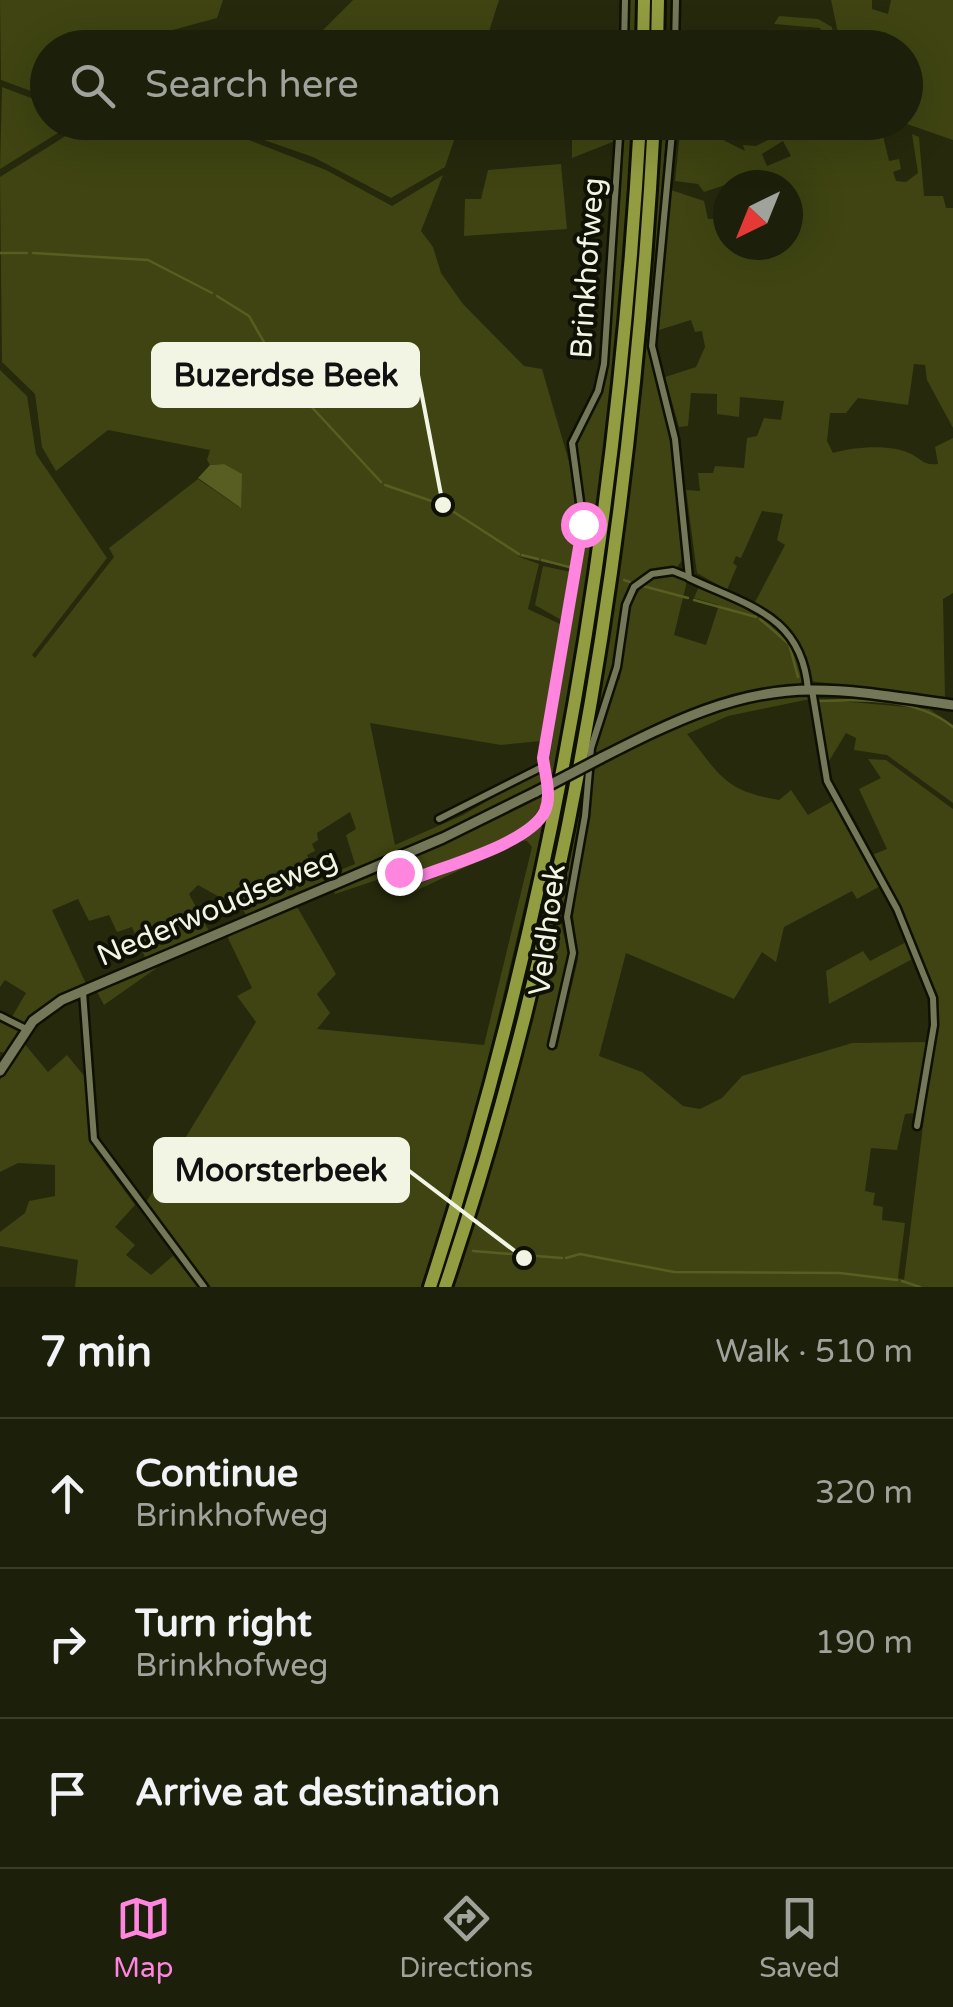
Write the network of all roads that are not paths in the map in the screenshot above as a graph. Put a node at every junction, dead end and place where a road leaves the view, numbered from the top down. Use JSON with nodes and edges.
{"nodes":[{"id":1,"x":624,"y":0,"type":"edge"},
{"id":2,"x":644,"y":0,"type":"edge"},
{"id":3,"x":658,"y":0,"type":"edge"},
{"id":4,"x":676,"y":0,"type":"edge"},
{"id":5,"x":624,"y":30,"type":"edge"},
{"id":6,"x":643,"y":30,"type":"edge"},
{"id":7,"x":657,"y":30,"type":"edge"},
{"id":8,"x":675,"y":30,"type":"edge"},
{"id":9,"x":619,"y":140,"type":"edge"},
{"id":10,"x":639,"y":140,"type":"edge"},
{"id":11,"x":652,"y":140,"type":"edge"},
{"id":12,"x":671,"y":140,"type":"edge"},
{"id":13,"x":689,"y":578,"type":"junction"},
{"id":14,"x":810,"y":690,"type":"junction"},
{"id":15,"x":953,"y":705,"type":"edge"},
{"id":16,"x":544,"y":766,"type":"junction"},
{"id":17,"x":439,"y":819,"type":"dead end"},
{"id":18,"x":393,"y":859,"type":"junction"},
{"id":19,"x":83,"y":992,"type":"junction"},
{"id":20,"x":0,"y":1016,"type":"edge"},
{"id":21,"x":26,"y":1029,"type":"junction"},
{"id":22,"x":552,"y":1045,"type":"dead end"},
{"id":23,"x":0,"y":1072,"type":"edge"},
{"id":24,"x":917,"y":1126,"type":"dead end"},
{"id":25,"x":204,"y":1287,"type":"edge"},
{"id":26,"x":430,"y":1287,"type":"edge"},
{"id":27,"x":445,"y":1287,"type":"edge"}],
"edges":[{"from":1,"to":5,"type":"street"},
{"from":2,"to":6,"type":"highway"},
{"from":3,"to":7,"type":"highway"},
{"from":4,"to":8,"type":"street"},
{"from":9,"to":16,"type":"street","name":"Brinkhofweg"},
{"from":10,"to":26,"type":"highway"},
{"from":11,"to":27,"type":"highway"},
{"from":12,"to":13,"type":"street"},
{"from":13,"to":14,"type":"street","name":"Veldhoek"},
{"from":13,"to":22,"type":"street","name":"Veldhoek"},
{"from":14,"to":15,"type":"street","name":"Nederwoudseweg"},
{"from":14,"to":18,"type":"street","name":"Nederwoudseweg","bridge":true},
{"from":14,"to":24,"type":"street"},
{"from":16,"to":17,"type":"street"},
{"from":16,"to":18,"type":"street","name":"Brinkhofweg"},
{"from":18,"to":19,"type":"street","name":"Nederwoudseweg"},
{"from":19,"to":21,"type":"street","name":"Nederwoudseweg"},
{"from":19,"to":25,"type":"street"},
{"from":20,"to":21,"type":"street"},
{"from":21,"to":23,"type":"street","name":"Nederwoudseweg"}]}
